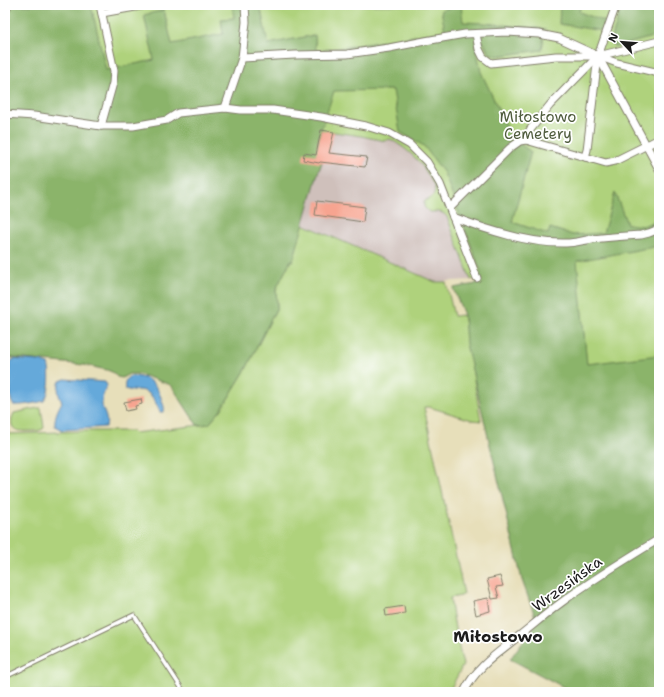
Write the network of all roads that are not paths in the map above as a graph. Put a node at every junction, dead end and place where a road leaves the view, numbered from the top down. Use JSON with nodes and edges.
{"nodes":[{"id":1,"x":8,"y":5,"type":"edge"},
{"id":2,"x":100,"y":5,"type":"edge"},
{"id":3,"x":146,"y":5,"type":"edge"},
{"id":4,"x":246,"y":5,"type":"edge"},
{"id":5,"x":616,"y":5,"type":"edge"},
{"id":6,"x":5,"y":11,"type":"edge"},
{"id":7,"x":102,"y":13,"type":"junction"},
{"id":8,"x":476,"y":34,"type":"junction"},
{"id":9,"x":659,"y":41,"type":"edge"},
{"id":10,"x":598,"y":56,"type":"junction"},
{"id":11,"x":242,"y":58,"type":"junction"},
{"id":12,"x":659,"y":73,"type":"edge"},
{"id":13,"x":225,"y":108,"type":"junction"},
{"id":14,"x":5,"y":114,"type":"edge"},
{"id":15,"x":101,"y":126,"type":"junction"},
{"id":16,"x":659,"y":139,"type":"edge"},
{"id":17,"x":526,"y":140,"type":"junction"},
{"id":18,"x":646,"y":146,"type":"junction"},
{"id":19,"x":585,"y":157,"type":"junction"},
{"id":20,"x":659,"y":169,"type":"edge"},
{"id":21,"x":450,"y":208,"type":"junction"},
{"id":22,"x":453,"y":217,"type":"junction"},
{"id":23,"x":659,"y":229,"type":"edge"},
{"id":24,"x":477,"y":278,"type":"dead end"},
{"id":25,"x":659,"y":539,"type":"edge"},
{"id":26,"x":5,"y":676,"type":"edge"},
{"id":27,"x":184,"y":692,"type":"edge"},
{"id":28,"x":464,"y":692,"type":"edge"}],
"edges":[{"from":1,"to":6,"type":"street"},
{"from":2,"to":7,"type":"street"},
{"from":3,"to":7,"type":"street"},
{"from":4,"to":11,"type":"street"},
{"from":5,"to":10,"type":"street"},
{"from":7,"to":15,"type":"street"},
{"from":8,"to":10,"type":"street"},
{"from":8,"to":10,"type":"street"},
{"from":8,"to":11,"type":"street"},
{"from":9,"to":10,"type":"street"},
{"from":10,"to":12,"type":"street"},
{"from":10,"to":17,"type":"street"},
{"from":10,"to":18,"type":"street"},
{"from":10,"to":19,"type":"street"},
{"from":11,"to":13,"type":"street"},
{"from":13,"to":15,"type":"street"},
{"from":13,"to":21,"type":"street"},
{"from":14,"to":15,"type":"street"},
{"from":16,"to":18,"type":"street"},
{"from":17,"to":19,"type":"street"},
{"from":17,"to":21,"type":"street"},
{"from":18,"to":19,"type":"street"},
{"from":18,"to":20,"type":"street"},
{"from":21,"to":22,"type":"street"},
{"from":22,"to":23,"type":"street"},
{"from":22,"to":24,"type":"street"},
{"from":25,"to":28,"type":"street","name":"Wrzesińska"},
{"from":26,"to":27,"type":"lane"}]}
